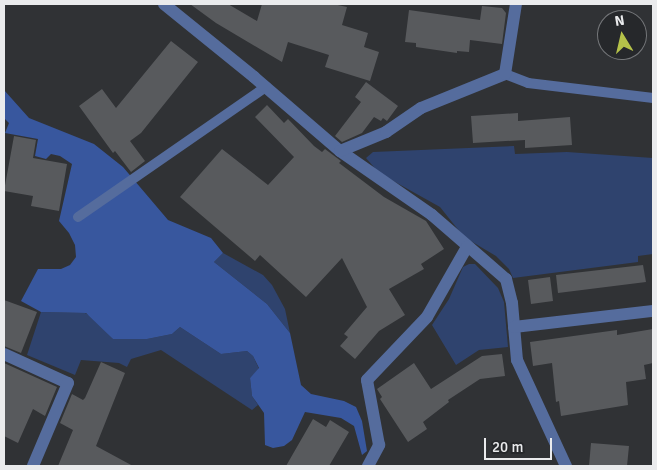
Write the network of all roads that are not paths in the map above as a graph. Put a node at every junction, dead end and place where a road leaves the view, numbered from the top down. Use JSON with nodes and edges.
{"nodes":[{"id":1,"x":164,"y":4,"type":"edge"},
{"id":2,"x":516,"y":4,"type":"edge"},
{"id":3,"x":505,"y":74,"type":"junction"},
{"id":4,"x":266,"y":87,"type":"junction"},
{"id":5,"x":653,"y":98,"type":"edge"},
{"id":6,"x":340,"y":151,"type":"junction"},
{"id":7,"x":78,"y":217,"type":"dead end"},
{"id":8,"x":467,"y":247,"type":"junction"},
{"id":9,"x":653,"y":311,"type":"edge"},
{"id":10,"x":514,"y":327,"type":"junction"},
{"id":11,"x":4,"y":354,"type":"edge"},
{"id":12,"x":33,"y":466,"type":"edge"},
{"id":13,"x":368,"y":466,"type":"edge"},
{"id":14,"x":566,"y":466,"type":"edge"}],
"edges":[{"from":1,"to":4,"type":"street"},
{"from":2,"to":3,"type":"street"},
{"from":3,"to":5,"type":"lane"},
{"from":3,"to":6,"type":"street"},
{"from":4,"to":6,"type":"street"},
{"from":4,"to":7,"type":"lane"},
{"from":6,"to":8,"type":"street"},
{"from":8,"to":10,"type":"street"},
{"from":8,"to":13,"type":"street"},
{"from":9,"to":10,"type":"street"},
{"from":10,"to":14,"type":"street"},
{"from":11,"to":12,"type":"street"}]}
